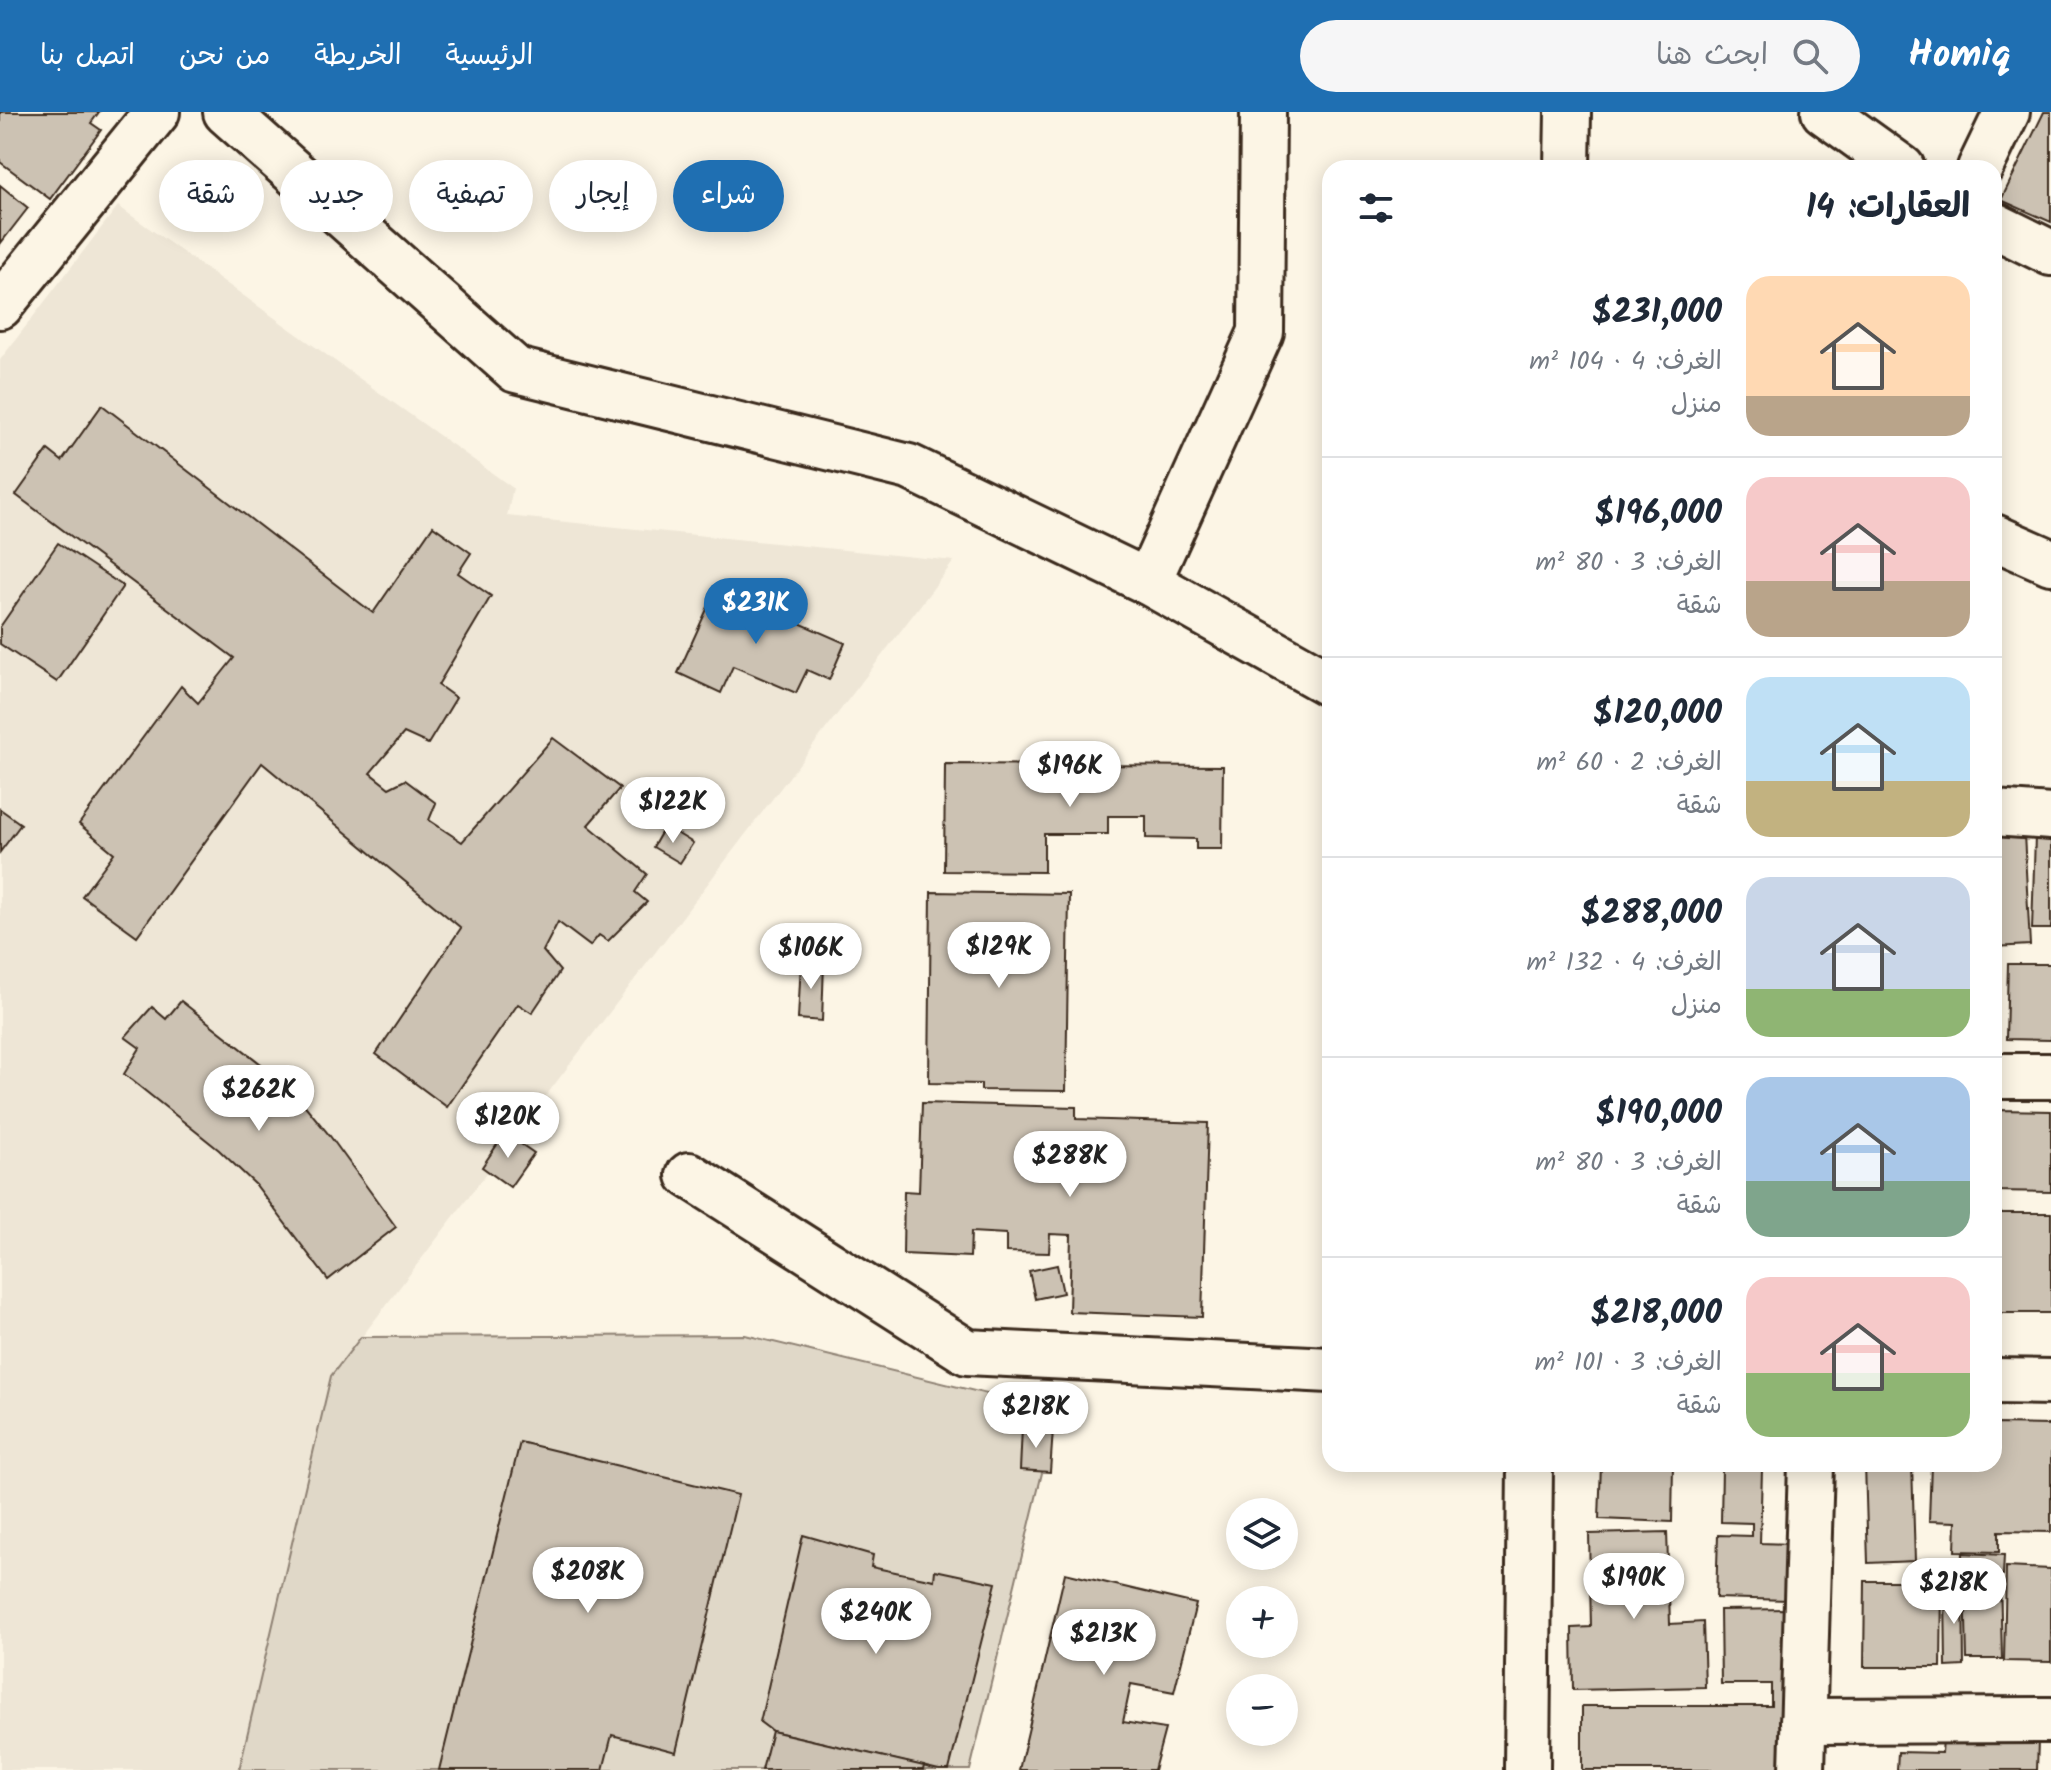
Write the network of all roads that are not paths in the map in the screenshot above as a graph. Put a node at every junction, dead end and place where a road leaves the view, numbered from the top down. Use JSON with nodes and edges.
{"nodes":[{"id":1,"x":157,"y":112,"type":"edge"},
{"id":2,"x":226,"y":112,"type":"edge"},
{"id":3,"x":1263,"y":112,"type":"edge"},
{"id":4,"x":1568,"y":112,"type":"edge"},
{"id":5,"x":1824,"y":112,"type":"edge"},
{"id":6,"x":2007,"y":112,"type":"edge"},
{"id":7,"x":1567,"y":160,"type":"edge"},
{"id":8,"x":1891,"y":160,"type":"edge"},
{"id":9,"x":1984,"y":160,"type":"edge"},
{"id":10,"x":2002,"y":229,"type":"edge"},
{"id":11,"x":2051,"y":253,"type":"edge"},
{"id":12,"x":0,"y":306,"type":"edge"},
{"id":13,"x":2002,"y":541,"type":"edge"},
{"id":14,"x":2051,"y":562,"type":"edge"},
{"id":15,"x":1148,"y":582,"type":"junction"},
{"id":16,"x":1322,"y":680,"type":"edge"},
{"id":17,"x":2002,"y":814,"type":"edge"},
{"id":18,"x":2051,"y":817,"type":"edge"},
{"id":19,"x":2002,"y":1076,"type":"edge"},
{"id":20,"x":2051,"y":1076,"type":"edge"},
{"id":21,"x":689,"y":1175,"type":"dead end"},
{"id":22,"x":1322,"y":1370,"type":"edge"},
{"id":23,"x":2002,"y":1381,"type":"edge"},
{"id":24,"x":2051,"y":1382,"type":"edge"},
{"id":25,"x":1530,"y":1472,"type":"edge"},
{"id":26,"x":1811,"y":1472,"type":"edge"},
{"id":27,"x":2051,"y":1720,"type":"edge"},
{"id":28,"x":1803,"y":1721,"type":"junction"},
{"id":29,"x":1527,"y":1770,"type":"edge"},
{"id":30,"x":1802,"y":1770,"type":"edge"}],
"edges":[{"from":1,"to":12,"type":"street"},
{"from":2,"to":15,"type":"street"},
{"from":3,"to":15,"type":"street"},
{"from":4,"to":7,"type":"street"},
{"from":5,"to":8,"type":"street"},
{"from":6,"to":9,"type":"street"},
{"from":10,"to":11,"type":"street"},
{"from":13,"to":14,"type":"street"},
{"from":15,"to":16,"type":"street"},
{"from":17,"to":18,"type":"street"},
{"from":19,"to":20,"type":"street"},
{"from":21,"to":22,"type":"street"},
{"from":23,"to":24,"type":"street"},
{"from":25,"to":29,"type":"street"},
{"from":26,"to":28,"type":"street"},
{"from":27,"to":28,"type":"street"},
{"from":28,"to":30,"type":"street"}]}
